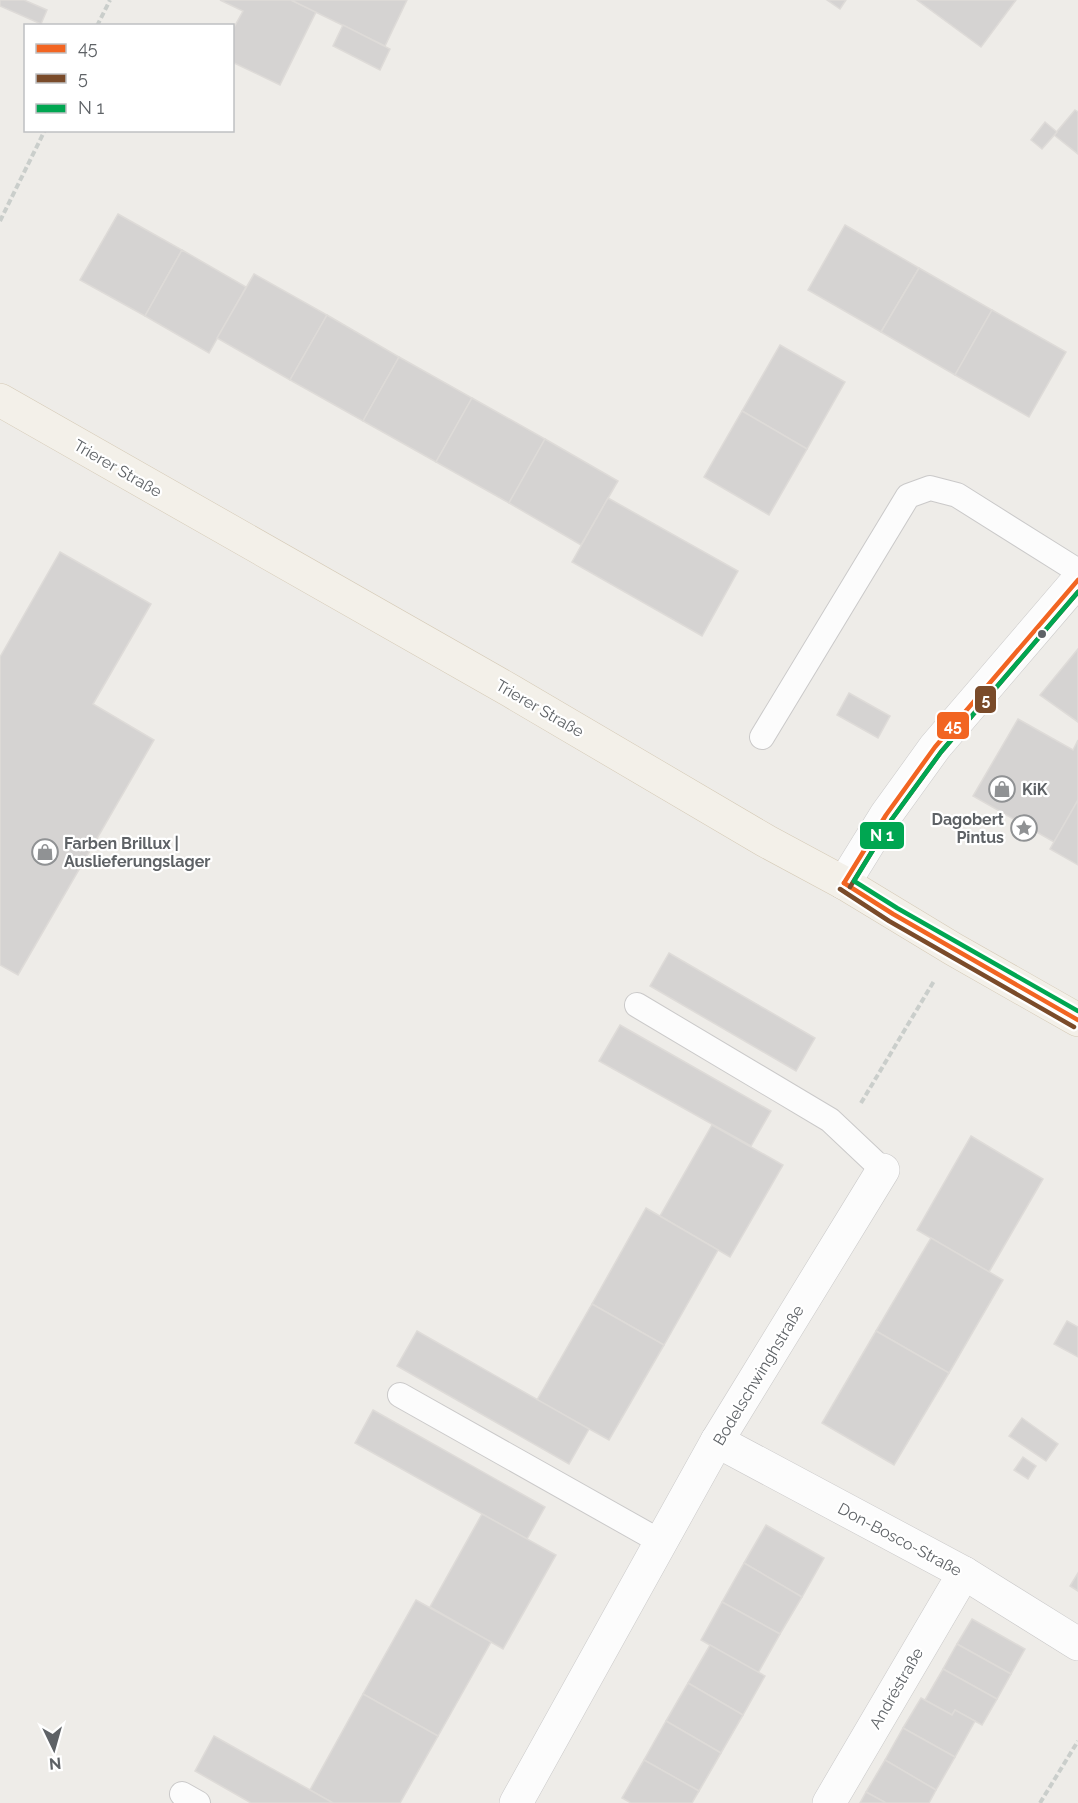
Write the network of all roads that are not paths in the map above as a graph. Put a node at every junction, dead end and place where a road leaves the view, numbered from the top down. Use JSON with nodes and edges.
{"nodes":[{"id":1,"x":0,"y":400,"type":"edge"},
{"id":2,"x":1078,"y":571,"type":"edge"},
{"id":3,"x":1078,"y":580,"type":"edge"},
{"id":4,"x":762,"y":737,"type":"dead end"},
{"id":5,"x":844,"y":883,"type":"junction"},
{"id":6,"x":637,"y":1005,"type":"dead end"},
{"id":7,"x":1078,"y":1020,"type":"edge"},
{"id":8,"x":884,"y":1170,"type":"joint"},
{"id":9,"x":400,"y":1395,"type":"dead end"},
{"id":10,"x":717,"y":1441,"type":"junction"},
{"id":11,"x":661,"y":1542,"type":"junction"},
{"id":12,"x":964,"y":1573,"type":"junction"},
{"id":13,"x":1078,"y":1644,"type":"edge"},
{"id":14,"x":516,"y":1803,"type":"edge"},
{"id":15,"x":829,"y":1803,"type":"edge"}],
"edges":[{"from":1,"to":5,"type":"main road","name":"Trierer Straße"},
{"from":2,"to":4,"type":"lane"},
{"from":3,"to":5,"type":"street"},
{"from":5,"to":7,"type":"main road","name":"Trierer Straße"},
{"from":6,"to":8,"type":"lane"},
{"from":8,"to":10,"type":"street","name":"Bodelschwinghstraße"},
{"from":9,"to":11,"type":"lane"},
{"from":10,"to":11,"type":"street","name":"Bodelschwinghstraße"},
{"from":10,"to":12,"type":"street","name":"Don-Bosco-Straße"},
{"from":11,"to":14,"type":"street","name":"Bodelschwinghstraße"},
{"from":12,"to":13,"type":"street","name":"Don-Bosco-Straße"},
{"from":12,"to":15,"type":"street","name":"Andréstraße"}]}
